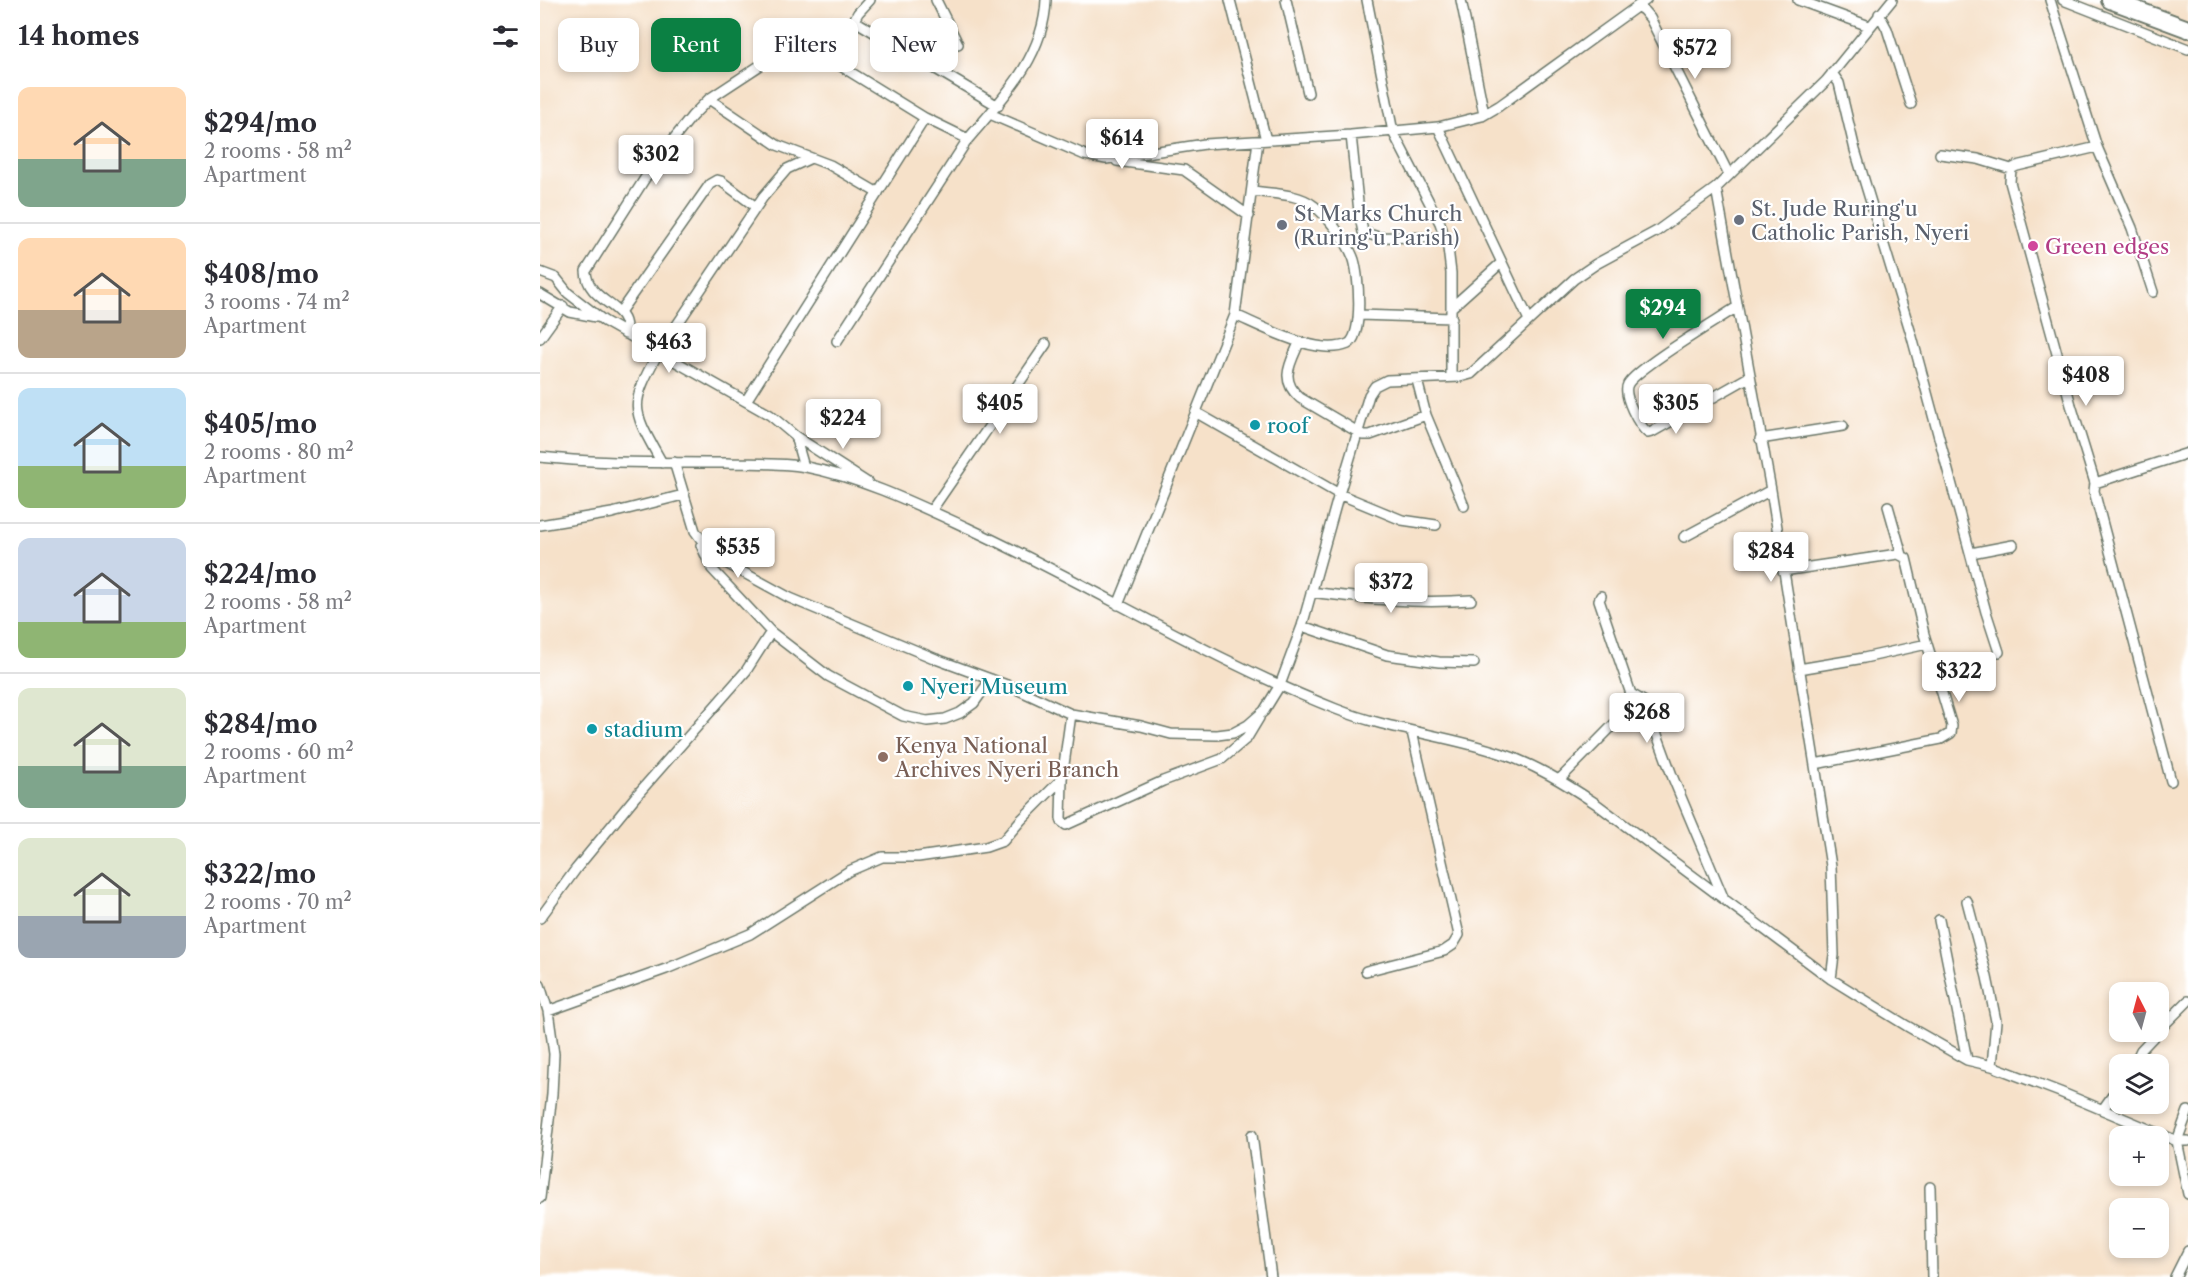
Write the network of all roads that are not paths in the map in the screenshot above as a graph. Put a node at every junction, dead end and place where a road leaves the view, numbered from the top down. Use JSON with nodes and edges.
{"nodes":[{"id":1,"x":870,"y":0,"type":"edge"},
{"id":2,"x":936,"y":0,"type":"edge"},
{"id":3,"x":1046,"y":0,"type":"edge"},
{"id":4,"x":1230,"y":0,"type":"edge"},
{"id":5,"x":1286,"y":0,"type":"edge"},
{"id":6,"x":1367,"y":0,"type":"edge"},
{"id":7,"x":1461,"y":0,"type":"edge"},
{"id":8,"x":1646,"y":0,"type":"edge"},
{"id":9,"x":1798,"y":0,"type":"edge"},
{"id":10,"x":1892,"y":0,"type":"edge"},
{"id":11,"x":2050,"y":0,"type":"edge"},
{"id":12,"x":2063,"y":0,"type":"edge"},
{"id":13,"x":2110,"y":0,"type":"edge"},
{"id":14,"x":1638,"y":8,"type":"junction"},
{"id":15,"x":1880,"y":14,"type":"junction"},
{"id":16,"x":856,"y":18,"type":"edge"},
{"id":17,"x":945,"y":18,"type":"edge"},
{"id":18,"x":858,"y":23,"type":"edge"},
{"id":19,"x":1869,"y":27,"type":"junction"},
{"id":20,"x":2188,"y":29,"type":"edge"},
{"id":21,"x":2188,"y":49,"type":"edge"},
{"id":22,"x":753,"y":70,"type":"edge"},
{"id":23,"x":850,"y":72,"type":"edge"},
{"id":24,"x":1832,"y":73,"type":"junction"},
{"id":25,"x":1308,"y":93,"type":"dead end"},
{"id":26,"x":709,"y":99,"type":"junction"},
{"id":27,"x":1911,"y":104,"type":"dead end"},
{"id":28,"x":998,"y":106,"type":"junction"},
{"id":29,"x":990,"y":114,"type":"junction"},
{"id":30,"x":1484,"y":114,"type":"junction"},
{"id":31,"x":925,"y":118,"type":"junction"},
{"id":32,"x":1438,"y":127,"type":"junction"},
{"id":33,"x":1393,"y":132,"type":"junction"},
{"id":34,"x":1351,"y":135,"type":"junction"},
{"id":35,"x":968,"y":139,"type":"junction"},
{"id":36,"x":1262,"y":140,"type":"junction"},
{"id":37,"x":783,"y":147,"type":"junction"},
{"id":38,"x":2097,"y":147,"type":"junction"},
{"id":39,"x":1940,"y":154,"type":"dead end"},
{"id":40,"x":811,"y":158,"type":"junction"},
{"id":41,"x":1103,"y":158,"type":"junction"},
{"id":42,"x":787,"y":169,"type":"junction"},
{"id":43,"x":2011,"y":169,"type":"junction"},
{"id":44,"x":1729,"y":175,"type":"junction"},
{"id":45,"x":1716,"y":188,"type":"junction"},
{"id":46,"x":1253,"y":191,"type":"junction"},
{"id":47,"x":878,"y":192,"type":"junction"},
{"id":48,"x":756,"y":207,"type":"junction"},
{"id":49,"x":1249,"y":216,"type":"junction"},
{"id":50,"x":1446,"y":238,"type":"junction"},
{"id":51,"x":1501,"y":263,"type":"junction"},
{"id":52,"x":540,"y":272,"type":"edge"},
{"id":53,"x":2153,"y":292,"type":"dead end"},
{"id":54,"x":540,"y":294,"type":"edge"},
{"id":55,"x":563,"y":306,"type":"junction"},
{"id":56,"x":1452,"y":307,"type":"junction"},
{"id":57,"x":1737,"y":307,"type":"junction"},
{"id":58,"x":620,"y":312,"type":"junction"},
{"id":59,"x":1235,"y":315,"type":"junction"},
{"id":60,"x":1359,"y":315,"type":"junction"},
{"id":61,"x":599,"y":318,"type":"junction"},
{"id":62,"x":1452,"y":318,"type":"junction"},
{"id":63,"x":1529,"y":320,"type":"junction"},
{"id":64,"x":625,"y":334,"type":"junction"},
{"id":65,"x":540,"y":338,"type":"edge"},
{"id":66,"x":837,"y":341,"type":"dead end"},
{"id":67,"x":1299,"y":343,"type":"junction"},
{"id":68,"x":1046,"y":344,"type":"dead end"},
{"id":69,"x":658,"y":352,"type":"junction"},
{"id":70,"x":1451,"y":377,"type":"junction"},
{"id":71,"x":1749,"y":377,"type":"junction"},
{"id":72,"x":1417,"y":380,"type":"junction"},
{"id":73,"x":746,"y":401,"type":"junction"},
{"id":74,"x":1197,"y":413,"type":"junction"},
{"id":75,"x":1426,"y":415,"type":"junction"},
{"id":76,"x":1843,"y":426,"type":"dead end"},
{"id":77,"x":1358,"y":431,"type":"junction"},
{"id":78,"x":1184,"y":432,"type":"dead end"},
{"id":79,"x":795,"y":436,"type":"junction"},
{"id":80,"x":1760,"y":439,"type":"junction"},
{"id":81,"x":2188,"y":453,"type":"edge"},
{"id":82,"x":540,"y":457,"type":"edge"},
{"id":83,"x":674,"y":462,"type":"junction"},
{"id":84,"x":662,"y":463,"type":"junction"},
{"id":85,"x":804,"y":467,"type":"junction"},
{"id":86,"x":2095,"y":483,"type":"junction"},
{"id":87,"x":875,"y":488,"type":"junction"},
{"id":88,"x":1771,"y":490,"type":"junction"},
{"id":89,"x":1339,"y":494,"type":"junction"},
{"id":90,"x":683,"y":495,"type":"junction"},
{"id":91,"x":1464,"y":506,"type":"dead end"},
{"id":92,"x":1888,"y":506,"type":"dead end"},
{"id":93,"x":931,"y":511,"type":"junction"},
{"id":94,"x":540,"y":525,"type":"edge"},
{"id":95,"x":1436,"y":525,"type":"dead end"},
{"id":96,"x":695,"y":531,"type":"junction"},
{"id":97,"x":1684,"y":537,"type":"dead end"},
{"id":98,"x":2013,"y":545,"type":"dead end"},
{"id":99,"x":1971,"y":553,"type":"junction"},
{"id":100,"x":1902,"y":555,"type":"junction"},
{"id":101,"x":1783,"y":571,"type":"junction"},
{"id":102,"x":1311,"y":592,"type":"junction"},
{"id":103,"x":1601,"y":596,"type":"dead end"},
{"id":104,"x":1471,"y":600,"type":"dead end"},
{"id":105,"x":1118,"y":605,"type":"junction"},
{"id":106,"x":1302,"y":626,"type":"junction"},
{"id":107,"x":771,"y":632,"type":"junction"},
{"id":108,"x":1927,"y":644,"type":"junction"},
{"id":109,"x":1999,"y":652,"type":"dead end"},
{"id":110,"x":1474,"y":663,"type":"dead end"},
{"id":111,"x":1800,"y":669,"type":"junction"},
{"id":112,"x":991,"y":679,"type":"junction"},
{"id":113,"x":1280,"y":685,"type":"junction"},
{"id":114,"x":1638,"y":700,"type":"junction"},
{"id":115,"x":1264,"y":711,"type":"junction"},
{"id":116,"x":1071,"y":714,"type":"junction"},
{"id":117,"x":1412,"y":732,"type":"junction"},
{"id":118,"x":1815,"y":764,"type":"junction"},
{"id":119,"x":1062,"y":779,"type":"junction"},
{"id":120,"x":1560,"y":779,"type":"junction"},
{"id":121,"x":2171,"y":781,"type":"dead end"},
{"id":122,"x":1724,"y":899,"type":"junction"},
{"id":123,"x":1968,"y":901,"type":"dead end"},
{"id":124,"x":540,"y":918,"type":"edge"},
{"id":125,"x":1939,"y":920,"type":"dead end"},
{"id":126,"x":1366,"y":971,"type":"dead end"},
{"id":127,"x":1831,"y":979,"type":"junction"},
{"id":128,"x":540,"y":985,"type":"edge"},
{"id":129,"x":2188,"y":1001,"type":"edge"},
{"id":130,"x":548,"y":1011,"type":"junction"},
{"id":131,"x":2169,"y":1021,"type":"edge"},
{"id":132,"x":2149,"y":1042,"type":"edge"},
{"id":133,"x":2140,"y":1054,"type":"edge"},
{"id":134,"x":1967,"y":1060,"type":"junction"},
{"id":135,"x":1992,"y":1066,"type":"junction"},
{"id":136,"x":2109,"y":1101,"type":"edge"},
{"id":137,"x":2103,"y":1109,"type":"junction"},
{"id":138,"x":2188,"y":1111,"type":"edge"},
{"id":139,"x":1252,"y":1135,"type":"dead end"},
{"id":140,"x":2177,"y":1141,"type":"junction"},
{"id":141,"x":2188,"y":1141,"type":"edge"},
{"id":142,"x":1930,"y":1187,"type":"dead end"},
{"id":143,"x":2188,"y":1194,"type":"edge"},
{"id":144,"x":540,"y":1198,"type":"edge"},
{"id":145,"x":2188,"y":1251,"type":"edge"},
{"id":146,"x":1271,"y":1277,"type":"edge"},
{"id":147,"x":1932,"y":1277,"type":"edge"},
{"id":148,"x":2175,"y":1277,"type":"edge"}],
"edges":[{"from":1,"to":16,"type":"street"},
{"from":2,"to":17,"type":"street"},
{"from":3,"to":28,"type":"street"},
{"from":4,"to":36,"type":"street"},
{"from":5,"to":25,"type":"street"},
{"from":6,"to":33,"type":"street"},
{"from":7,"to":30,"type":"street"},
{"from":8,"to":14,"type":"street"},
{"from":9,"to":19,"type":"street"},
{"from":10,"to":15,"type":"street"},
{"from":11,"to":38,"type":"street"},
{"from":12,"to":21,"type":"street"},
{"from":13,"to":20,"type":"highway"},
{"from":14,"to":30,"type":"street"},
{"from":14,"to":44,"type":"street"},
{"from":15,"to":19,"type":"street"},
{"from":15,"to":27,"type":"street"},
{"from":18,"to":28,"type":"street"},
{"from":19,"to":24,"type":"street"},
{"from":22,"to":26,"type":"street"},
{"from":23,"to":31,"type":"street"},
{"from":24,"to":44,"type":"street"},
{"from":24,"to":99,"type":"street"},
{"from":26,"to":37,"type":"street"},
{"from":26,"to":58,"type":"street"},
{"from":28,"to":29,"type":"street"},
{"from":29,"to":35,"type":"street"},
{"from":29,"to":41,"type":"street"},
{"from":30,"to":32,"type":"street"},
{"from":31,"to":35,"type":"street"},
{"from":31,"to":47,"type":"street"},
{"from":32,"to":33,"type":"street"},
{"from":32,"to":51,"type":"street"},
{"from":33,"to":34,"type":"street"},
{"from":33,"to":50,"type":"street"},
{"from":34,"to":36,"type":"street"},
{"from":34,"to":50,"type":"street"},
{"from":35,"to":66,"type":"street"},
{"from":36,"to":41,"type":"street"},
{"from":36,"to":46,"type":"street"},
{"from":37,"to":40,"type":"street"},
{"from":37,"to":42,"type":"street"},
{"from":38,"to":43,"type":"street"},
{"from":38,"to":53,"type":"street"},
{"from":39,"to":43,"type":"street"},
{"from":40,"to":42,"type":"street"},
{"from":40,"to":47,"type":"street"},
{"from":41,"to":49,"type":"street"},
{"from":42,"to":48,"type":"street"},
{"from":43,"to":86,"type":"street"},
{"from":44,"to":45,"type":"street"},
{"from":45,"to":57,"type":"street"},
{"from":45,"to":63,"type":"street"},
{"from":46,"to":49,"type":"street"},
{"from":46,"to":60,"type":"street"},
{"from":47,"to":73,"type":"street"},
{"from":48,"to":58,"type":"street"},
{"from":48,"to":69,"type":"street"},
{"from":49,"to":59,"type":"street"},
{"from":50,"to":56,"type":"street"},
{"from":51,"to":56,"type":"street"},
{"from":51,"to":63,"type":"street"},
{"from":52,"to":61,"type":"street"},
{"from":54,"to":55,"type":"street"},
{"from":55,"to":61,"type":"street"},
{"from":55,"to":65,"type":"street"},
{"from":56,"to":62,"type":"street"},
{"from":57,"to":71,"type":"street"},
{"from":57,"to":71,"type":"street"},
{"from":58,"to":64,"type":"street"},
{"from":59,"to":67,"type":"street"},
{"from":59,"to":74,"type":"street"},
{"from":60,"to":62,"type":"street"},
{"from":60,"to":67,"type":"street"},
{"from":61,"to":64,"type":"street"},
{"from":62,"to":70,"type":"street"},
{"from":63,"to":70,"type":"street"},
{"from":64,"to":69,"type":"street"},
{"from":67,"to":77,"type":"street"},
{"from":68,"to":93,"type":"street"},
{"from":69,"to":73,"type":"street"},
{"from":69,"to":84,"type":"street"},
{"from":70,"to":72,"type":"street"},
{"from":71,"to":80,"type":"street"},
{"from":72,"to":75,"type":"street"},
{"from":72,"to":77,"type":"street"},
{"from":73,"to":79,"type":"street"},
{"from":74,"to":89,"type":"street"},
{"from":74,"to":105,"type":"street"},
{"from":75,"to":77,"type":"street"},
{"from":75,"to":91,"type":"street"},
{"from":76,"to":80,"type":"street"},
{"from":77,"to":89,"type":"street"},
{"from":78,"to":105,"type":"street"},
{"from":79,"to":85,"type":"street"},
{"from":79,"to":87,"type":"street"},
{"from":80,"to":88,"type":"street"},
{"from":81,"to":86,"type":"street"},
{"from":82,"to":84,"type":"street"},
{"from":83,"to":84,"type":"street"},
{"from":83,"to":85,"type":"street"},
{"from":83,"to":90,"type":"street"},
{"from":85,"to":87,"type":"street"},
{"from":86,"to":121,"type":"street"},
{"from":87,"to":93,"type":"street"},
{"from":88,"to":97,"type":"street"},
{"from":88,"to":101,"type":"street"},
{"from":89,"to":95,"type":"street"},
{"from":89,"to":102,"type":"street"},
{"from":90,"to":94,"type":"street"},
{"from":90,"to":96,"type":"street"},
{"from":92,"to":100,"type":"street"},
{"from":93,"to":105,"type":"street"},
{"from":96,"to":107,"type":"street"},
{"from":96,"to":112,"type":"street"},
{"from":98,"to":99,"type":"street"},
{"from":99,"to":109,"type":"street"},
{"from":100,"to":101,"type":"street"},
{"from":100,"to":108,"type":"street"},
{"from":101,"to":111,"type":"street"},
{"from":102,"to":104,"type":"street"},
{"from":102,"to":106,"type":"street"},
{"from":103,"to":114,"type":"street"},
{"from":105,"to":113,"type":"street"},
{"from":106,"to":110,"type":"street"},
{"from":106,"to":113,"type":"street"},
{"from":107,"to":112,"type":"street"},
{"from":107,"to":124,"type":"street"},
{"from":108,"to":111,"type":"street"},
{"from":108,"to":118,"type":"street"},
{"from":111,"to":118,"type":"street"},
{"from":112,"to":116,"type":"street"},
{"from":113,"to":115,"type":"street"},
{"from":113,"to":117,"type":"street"},
{"from":114,"to":120,"type":"street"},
{"from":114,"to":122,"type":"street"},
{"from":115,"to":116,"type":"street"},
{"from":115,"to":119,"type":"street"},
{"from":116,"to":119,"type":"street"},
{"from":117,"to":120,"type":"street"},
{"from":117,"to":126,"type":"street"},
{"from":118,"to":127,"type":"street"},
{"from":119,"to":130,"type":"street"},
{"from":120,"to":122,"type":"street"},
{"from":122,"to":127,"type":"street"},
{"from":123,"to":135,"type":"street"},
{"from":125,"to":134,"type":"street"},
{"from":127,"to":134,"type":"street"},
{"from":128,"to":130,"type":"street"},
{"from":129,"to":131,"type":"street"},
{"from":130,"to":144,"type":"street"},
{"from":132,"to":133,"type":"street"},
{"from":134,"to":135,"type":"street"},
{"from":135,"to":137,"type":"street"},
{"from":136,"to":137,"type":"street"},
{"from":137,"to":140,"type":"street"},
{"from":138,"to":140,"type":"street"},
{"from":139,"to":146,"type":"street"},
{"from":140,"to":141,"type":"street"},
{"from":140,"to":143,"type":"street"},
{"from":142,"to":147,"type":"street"},
{"from":145,"to":148,"type":"street"}]}
